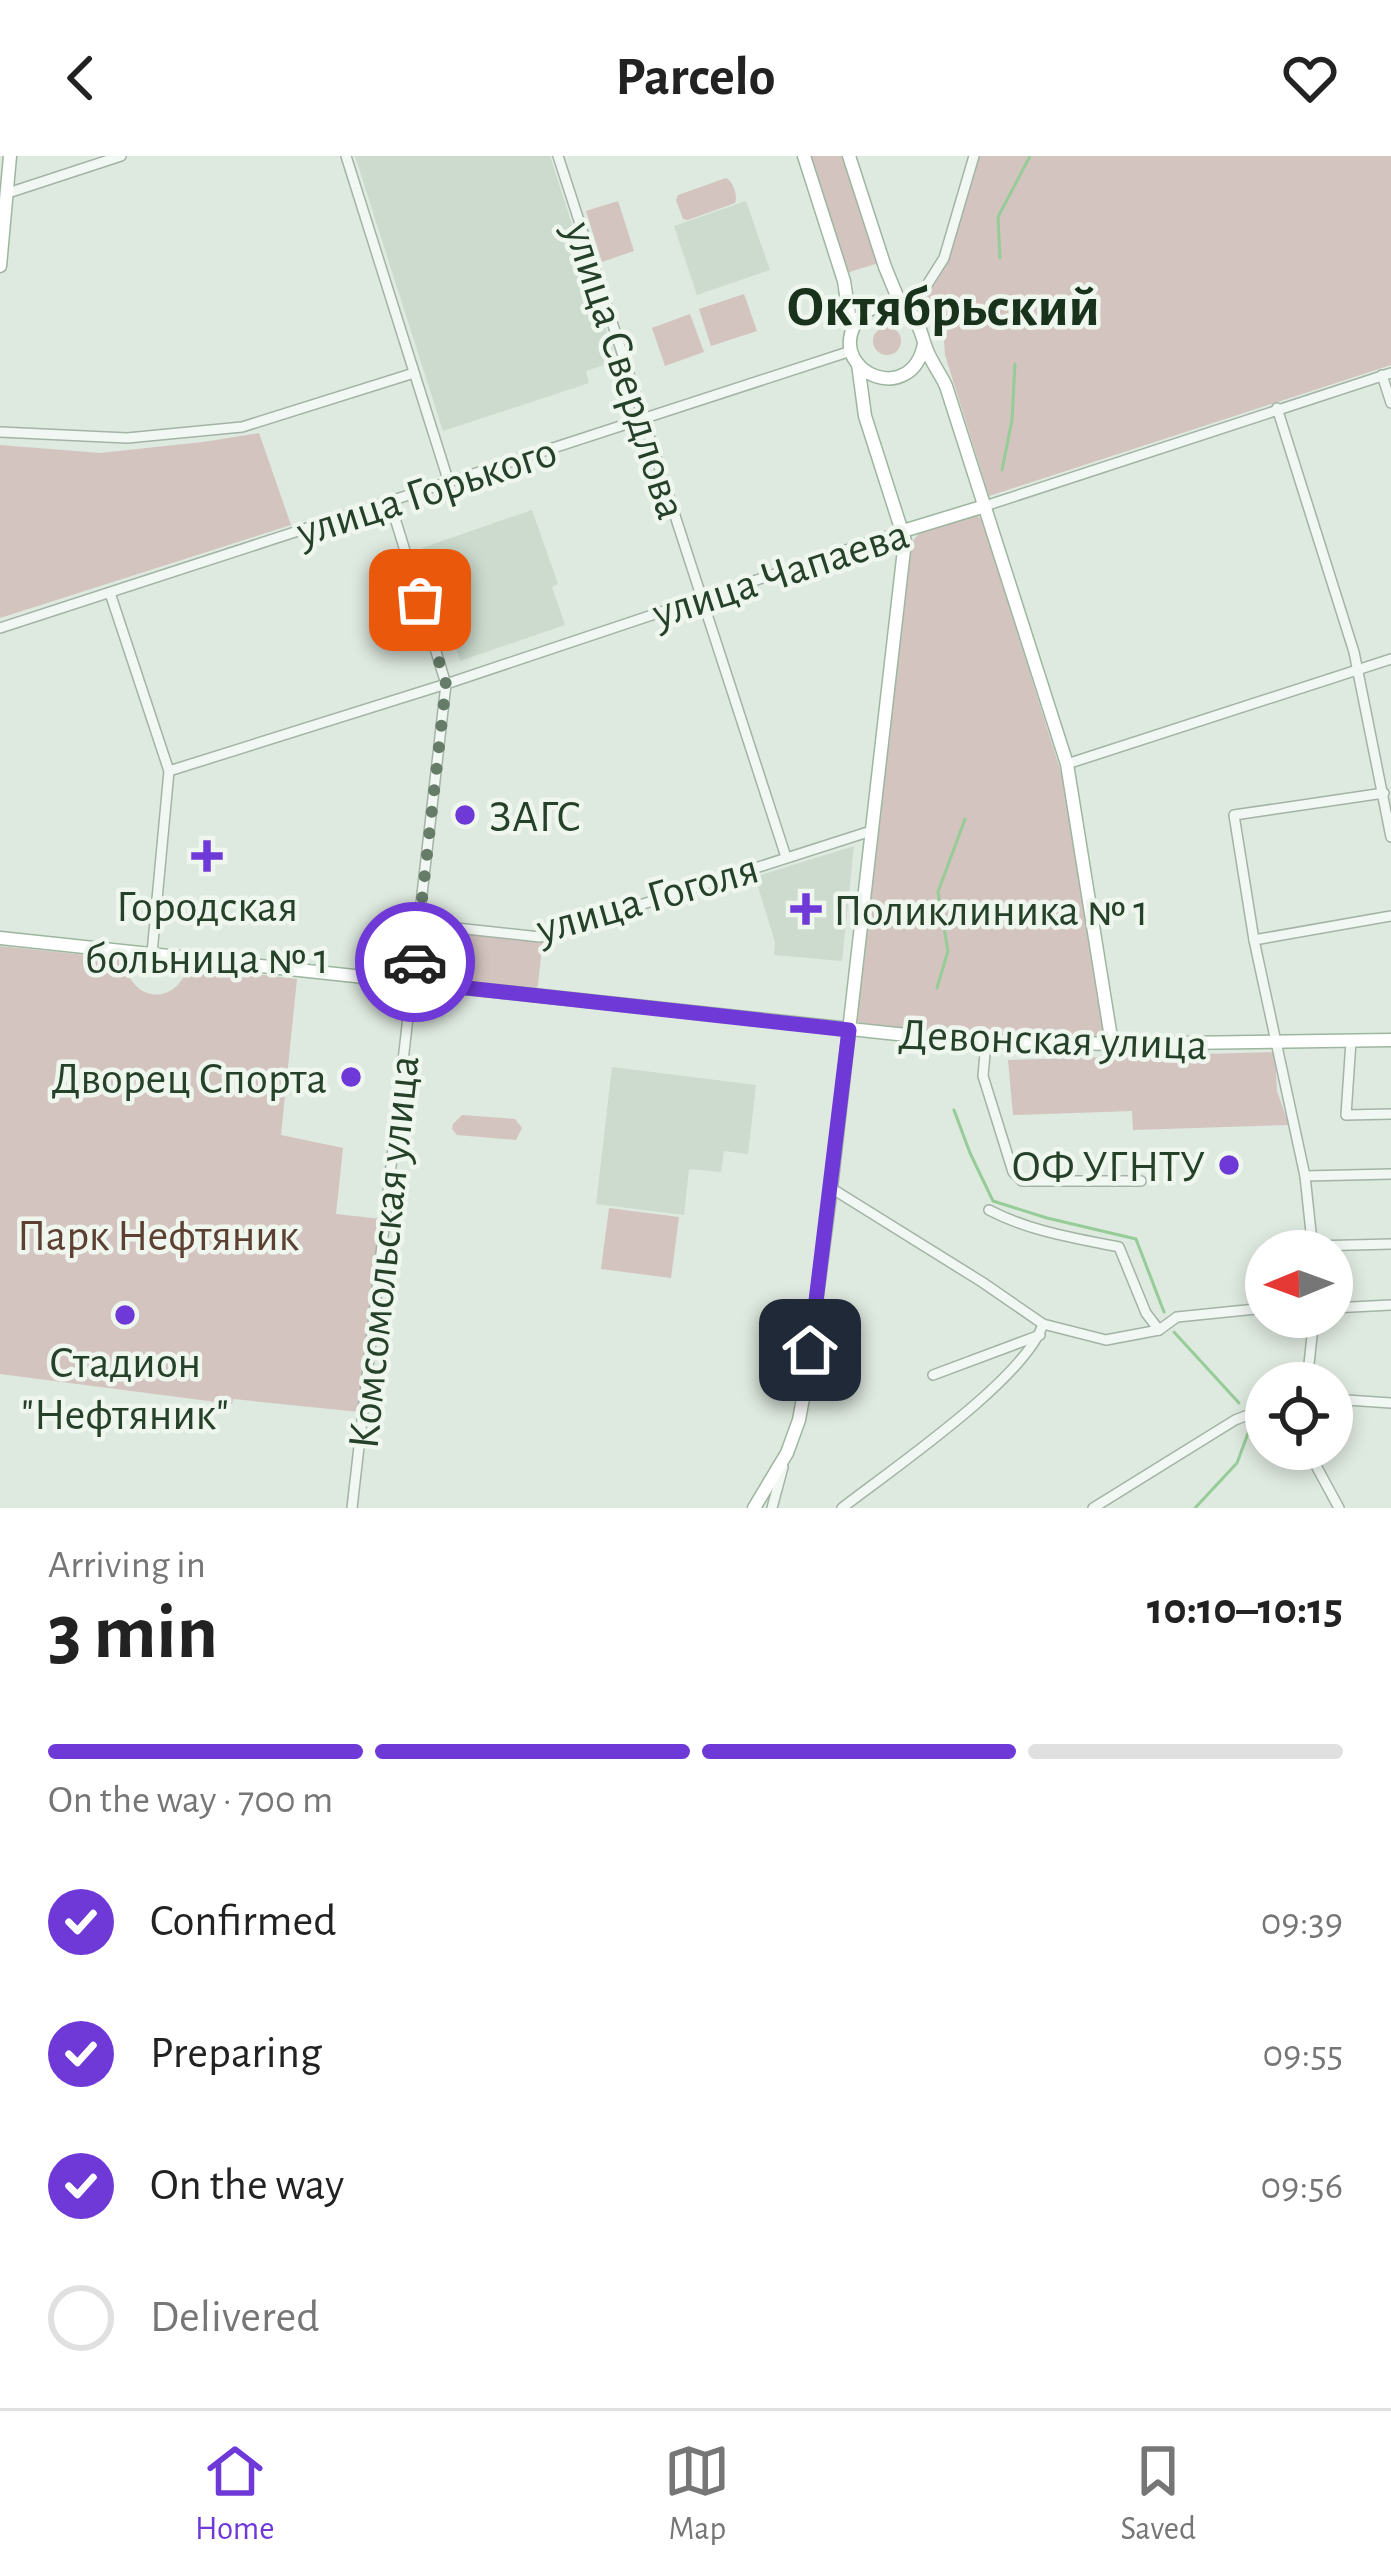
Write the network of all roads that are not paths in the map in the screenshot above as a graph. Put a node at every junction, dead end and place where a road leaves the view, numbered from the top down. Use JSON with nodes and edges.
{"nodes":[{"id":1,"x":10,"y":156,"type":"edge"},
{"id":2,"x":121,"y":156,"type":"edge"},
{"id":3,"x":346,"y":156,"type":"edge"},
{"id":4,"x":558,"y":156,"type":"edge"},
{"id":5,"x":804,"y":156,"type":"edge"},
{"id":6,"x":849,"y":156,"type":"edge"},
{"id":7,"x":974,"y":156,"type":"edge"},
{"id":8,"x":8,"y":193,"type":"junction"},
{"id":9,"x":0,"y":266,"type":"edge"},
{"id":10,"x":906,"y":310,"type":"junction"},
{"id":11,"x":852,"y":332,"type":"junction"},
{"id":12,"x":924,"y":344,"type":"junction"},
{"id":13,"x":851,"y":351,"type":"junction"},
{"id":14,"x":858,"y":364,"type":"junction"},
{"id":15,"x":414,"y":373,"type":"junction"},
{"id":16,"x":1387,"y":374,"type":"edge"},
{"id":17,"x":1391,"y":404,"type":"edge"},
{"id":18,"x":1277,"y":408,"type":"junction"},
{"id":19,"x":643,"y":419,"type":"junction"},
{"id":20,"x":0,"y":432,"type":"edge"},
{"id":21,"x":449,"y":483,"type":"junction"},
{"id":22,"x":390,"y":502,"type":"junction"},
{"id":23,"x":985,"y":506,"type":"junction"},
{"id":24,"x":903,"y":531,"type":"junction"},
{"id":25,"x":110,"y":593,"type":"junction"},
{"id":26,"x":700,"y":598,"type":"junction"},
{"id":27,"x":0,"y":628,"type":"edge"},
{"id":28,"x":1391,"y":658,"type":"edge"},
{"id":29,"x":1358,"y":669,"type":"junction"},
{"id":30,"x":446,"y":684,"type":"junction"},
{"id":31,"x":1067,"y":764,"type":"junction"},
{"id":32,"x":169,"y":771,"type":"junction"},
{"id":33,"x":1384,"y":793,"type":"junction"},
{"id":34,"x":871,"y":831,"type":"junction"},
{"id":35,"x":1391,"y":837,"type":"edge"},
{"id":36,"x":785,"y":857,"type":"junction"},
{"id":37,"x":1391,"y":916,"type":"edge"},
{"id":38,"x":419,"y":924,"type":"junction"},
{"id":39,"x":0,"y":938,"type":"edge"},
{"id":40,"x":1254,"y":940,"type":"junction"},
{"id":41,"x":152,"y":953,"type":"junction"},
{"id":42,"x":412,"y":982,"type":"junction"},
{"id":43,"x":849,"y":1030,"type":"junction"},
{"id":44,"x":1277,"y":1039,"type":"junction"},
{"id":45,"x":1391,"y":1040,"type":"edge"},
{"id":46,"x":1351,"y":1041,"type":"junction"},
{"id":47,"x":986,"y":1042,"type":"junction"},
{"id":48,"x":1112,"y":1044,"type":"junction"},
{"id":49,"x":1391,"y":1114,"type":"edge"},
{"id":50,"x":1391,"y":1174,"type":"edge"},
{"id":51,"x":1305,"y":1176,"type":"junction"},
{"id":52,"x":1141,"y":1181,"type":"dead end"},
{"id":53,"x":831,"y":1188,"type":"junction"},
{"id":54,"x":989,"y":1210,"type":"dead end"},
{"id":55,"x":1311,"y":1230,"type":"edge"},
{"id":56,"x":1391,"y":1244,"type":"edge"},
{"id":57,"x":1353,"y":1246,"type":"edge"},
{"id":58,"x":1391,"y":1305,"type":"edge"},
{"id":59,"x":1353,"y":1306,"type":"edge"},
{"id":60,"x":1245,"y":1310,"type":"edge"},
{"id":61,"x":1041,"y":1329,"type":"junction"},
{"id":62,"x":1159,"y":1330,"type":"junction"},
{"id":63,"x":933,"y":1375,"type":"dead end"},
{"id":64,"x":1353,"y":1400,"type":"edge"},
{"id":65,"x":1391,"y":1402,"type":"edge"},
{"id":66,"x":1245,"y":1416,"type":"edge"},
{"id":67,"x":788,"y":1454,"type":"junction"},
{"id":68,"x":1318,"y":1470,"type":"edge"},
{"id":69,"x":352,"y":1508,"type":"edge"},
{"id":70,"x":754,"y":1508,"type":"edge"},
{"id":71,"x":772,"y":1508,"type":"edge"},
{"id":72,"x":842,"y":1508,"type":"edge"},
{"id":73,"x":1093,"y":1508,"type":"edge"},
{"id":74,"x":1339,"y":1508,"type":"edge"}],
"edges":[{"from":1,"to":8,"type":"main road"},
{"from":2,"to":8,"type":"street"},
{"from":3,"to":15,"type":"street"},
{"from":4,"to":19,"type":"street","name":"улица Свердлова"},
{"from":5,"to":11,"type":"main road"},
{"from":6,"to":10,"type":"main road"},
{"from":7,"to":10,"type":"street"},
{"from":8,"to":9,"type":"main road"},
{"from":10,"to":11,"type":"main road"},
{"from":10,"to":12,"type":"main road"},
{"from":11,"to":13,"type":"main road"},
{"from":12,"to":14,"type":"main road"},
{"from":12,"to":23,"type":"main road"},
{"from":13,"to":14,"type":"main road"},
{"from":13,"to":19,"type":"street","name":"улица Горького"},
{"from":14,"to":24,"type":"main road"},
{"from":15,"to":20,"type":"street"},
{"from":15,"to":21,"type":"street"},
{"from":16,"to":17,"type":"street"},
{"from":16,"to":18,"type":"street","name":"улица Чапаева"},
{"from":18,"to":23,"type":"street","name":"улица Чапаева"},
{"from":18,"to":29,"type":"street"},
{"from":19,"to":21,"type":"street","name":"улица Горького"},
{"from":19,"to":26,"type":"street","name":"улица Свердлова"},
{"from":21,"to":22,"type":"street","name":"улица Горького"},
{"from":22,"to":25,"type":"street","name":"улица Горького"},
{"from":22,"to":30,"type":"street","name":"Комсомольская улица"},
{"from":23,"to":24,"type":"main road","name":"улица Чапаева"},
{"from":23,"to":31,"type":"main road"},
{"from":24,"to":26,"type":"street","name":"улица Чапаева"},
{"from":24,"to":34,"type":"main road"},
{"from":25,"to":27,"type":"street","name":"улица Горького"},
{"from":25,"to":32,"type":"street"},
{"from":26,"to":30,"type":"street","name":"улица Чапаева"},
{"from":26,"to":36,"type":"street","name":"улица Свердлова"},
{"from":28,"to":29,"type":"street"},
{"from":29,"to":31,"type":"street"},
{"from":29,"to":33,"type":"street"},
{"from":30,"to":32,"type":"street","name":"улица Чапаева"},
{"from":30,"to":38,"type":"street","name":"Комсомольская улица"},
{"from":31,"to":48,"type":"main road"},
{"from":32,"to":41,"type":"street"},
{"from":33,"to":35,"type":"street"},
{"from":33,"to":40,"type":"street"},
{"from":34,"to":36,"type":"street","name":"улица Гоголя"},
{"from":34,"to":43,"type":"main road"},
{"from":36,"to":38,"type":"street","name":"улица Гоголя"},
{"from":37,"to":40,"type":"street"},
{"from":38,"to":42,"type":"street","name":"Комсомольская улица"},
{"from":39,"to":41,"type":"main road","name":"Девонская улица"},
{"from":40,"to":44,"type":"street"},
{"from":41,"to":42,"type":"main road","name":"Девонская улица"},
{"from":42,"to":43,"type":"main road","name":"Девонская улица"},
{"from":42,"to":69,"type":"street","name":"Комсомольская улица"},
{"from":43,"to":47,"type":"main road","name":"Девонская улица"},
{"from":43,"to":53,"type":"main road"},
{"from":44,"to":46,"type":"main road","name":"Девонская улица"},
{"from":44,"to":48,"type":"main road","name":"Девонская улица"},
{"from":44,"to":51,"type":"street"},
{"from":45,"to":46,"type":"main road","name":"Девонская улица"},
{"from":46,"to":49,"type":"street"},
{"from":47,"to":48,"type":"main road","name":"Девонская улица"},
{"from":47,"to":52,"type":"street"},
{"from":50,"to":51,"type":"street"},
{"from":51,"to":55,"type":"street"},
{"from":53,"to":61,"type":"street"},
{"from":53,"to":67,"type":"main road"},
{"from":54,"to":62,"type":"street"},
{"from":56,"to":57,"type":"street"},
{"from":58,"to":59,"type":"street"},
{"from":60,"to":62,"type":"street"},
{"from":61,"to":62,"type":"street"},
{"from":61,"to":63,"type":"street"},
{"from":61,"to":72,"type":"street"},
{"from":64,"to":65,"type":"street"},
{"from":66,"to":73,"type":"street"},
{"from":67,"to":70,"type":"main road"},
{"from":67,"to":71,"type":"street"},
{"from":68,"to":74,"type":"street"}]}
